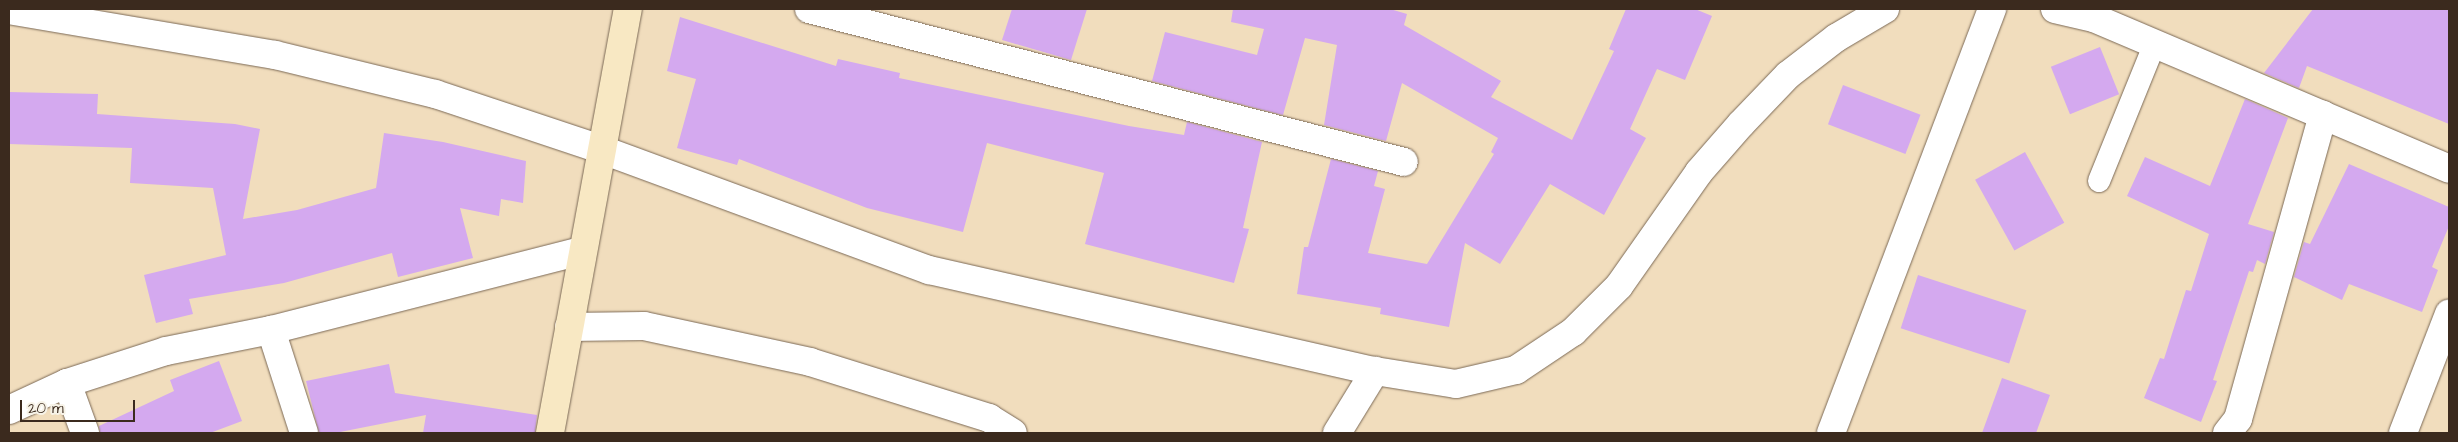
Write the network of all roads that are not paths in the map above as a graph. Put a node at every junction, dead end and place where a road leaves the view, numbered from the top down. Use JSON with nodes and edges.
{"nodes":[{"id":1,"x":628,"y":9,"type":"edge"},
{"id":2,"x":809,"y":9,"type":"edge"},
{"id":3,"x":1885,"y":9,"type":"edge"},
{"id":4,"x":1992,"y":9,"type":"edge"},
{"id":5,"x":2056,"y":9,"type":"edge"},
{"id":6,"x":9,"y":10,"type":"edge"},
{"id":7,"x":2155,"y":43,"type":"junction"},
{"id":8,"x":2323,"y":114,"type":"junction"},
{"id":9,"x":600,"y":149,"type":"junction"},
{"id":10,"x":1404,"y":162,"type":"dead end"},
{"id":11,"x":2449,"y":169,"type":"edge"},
{"id":12,"x":2099,"y":181,"type":"dead end"},
{"id":13,"x":582,"y":251,"type":"junction"},
{"id":14,"x":2449,"y":314,"type":"edge"},
{"id":15,"x":569,"y":327,"type":"junction"},
{"id":16,"x":271,"y":330,"type":"junction"},
{"id":17,"x":1375,"y":371,"type":"junction"},
{"id":18,"x":67,"y":383,"type":"junction"},
{"id":19,"x":9,"y":410,"type":"edge"},
{"id":20,"x":1009,"y":432,"type":"edge"},
{"id":21,"x":85,"y":433,"type":"edge"},
{"id":22,"x":304,"y":433,"type":"edge"},
{"id":23,"x":550,"y":433,"type":"edge"},
{"id":24,"x":1338,"y":433,"type":"edge"},
{"id":25,"x":1831,"y":433,"type":"edge"},
{"id":26,"x":2227,"y":433,"type":"edge"},
{"id":27,"x":2403,"y":433,"type":"edge"}],
"edges":[{"from":1,"to":9,"type":"street"},
{"from":2,"to":10,"type":"street"},
{"from":3,"to":17,"type":"street"},
{"from":4,"to":25,"type":"street"},
{"from":5,"to":7,"type":"street"},
{"from":6,"to":9,"type":"street"},
{"from":7,"to":8,"type":"street"},
{"from":7,"to":12,"type":"lane"},
{"from":8,"to":11,"type":"street"},
{"from":8,"to":26,"type":"street"},
{"from":9,"to":13,"type":"street"},
{"from":9,"to":17,"type":"street"},
{"from":13,"to":15,"type":"street"},
{"from":13,"to":16,"type":"street"},
{"from":14,"to":27,"type":"street"},
{"from":15,"to":20,"type":"street"},
{"from":15,"to":23,"type":"street"},
{"from":16,"to":18,"type":"street"},
{"from":16,"to":22,"type":"street"},
{"from":17,"to":24,"type":"street"},
{"from":18,"to":19,"type":"street"},
{"from":18,"to":21,"type":"street"}]}
